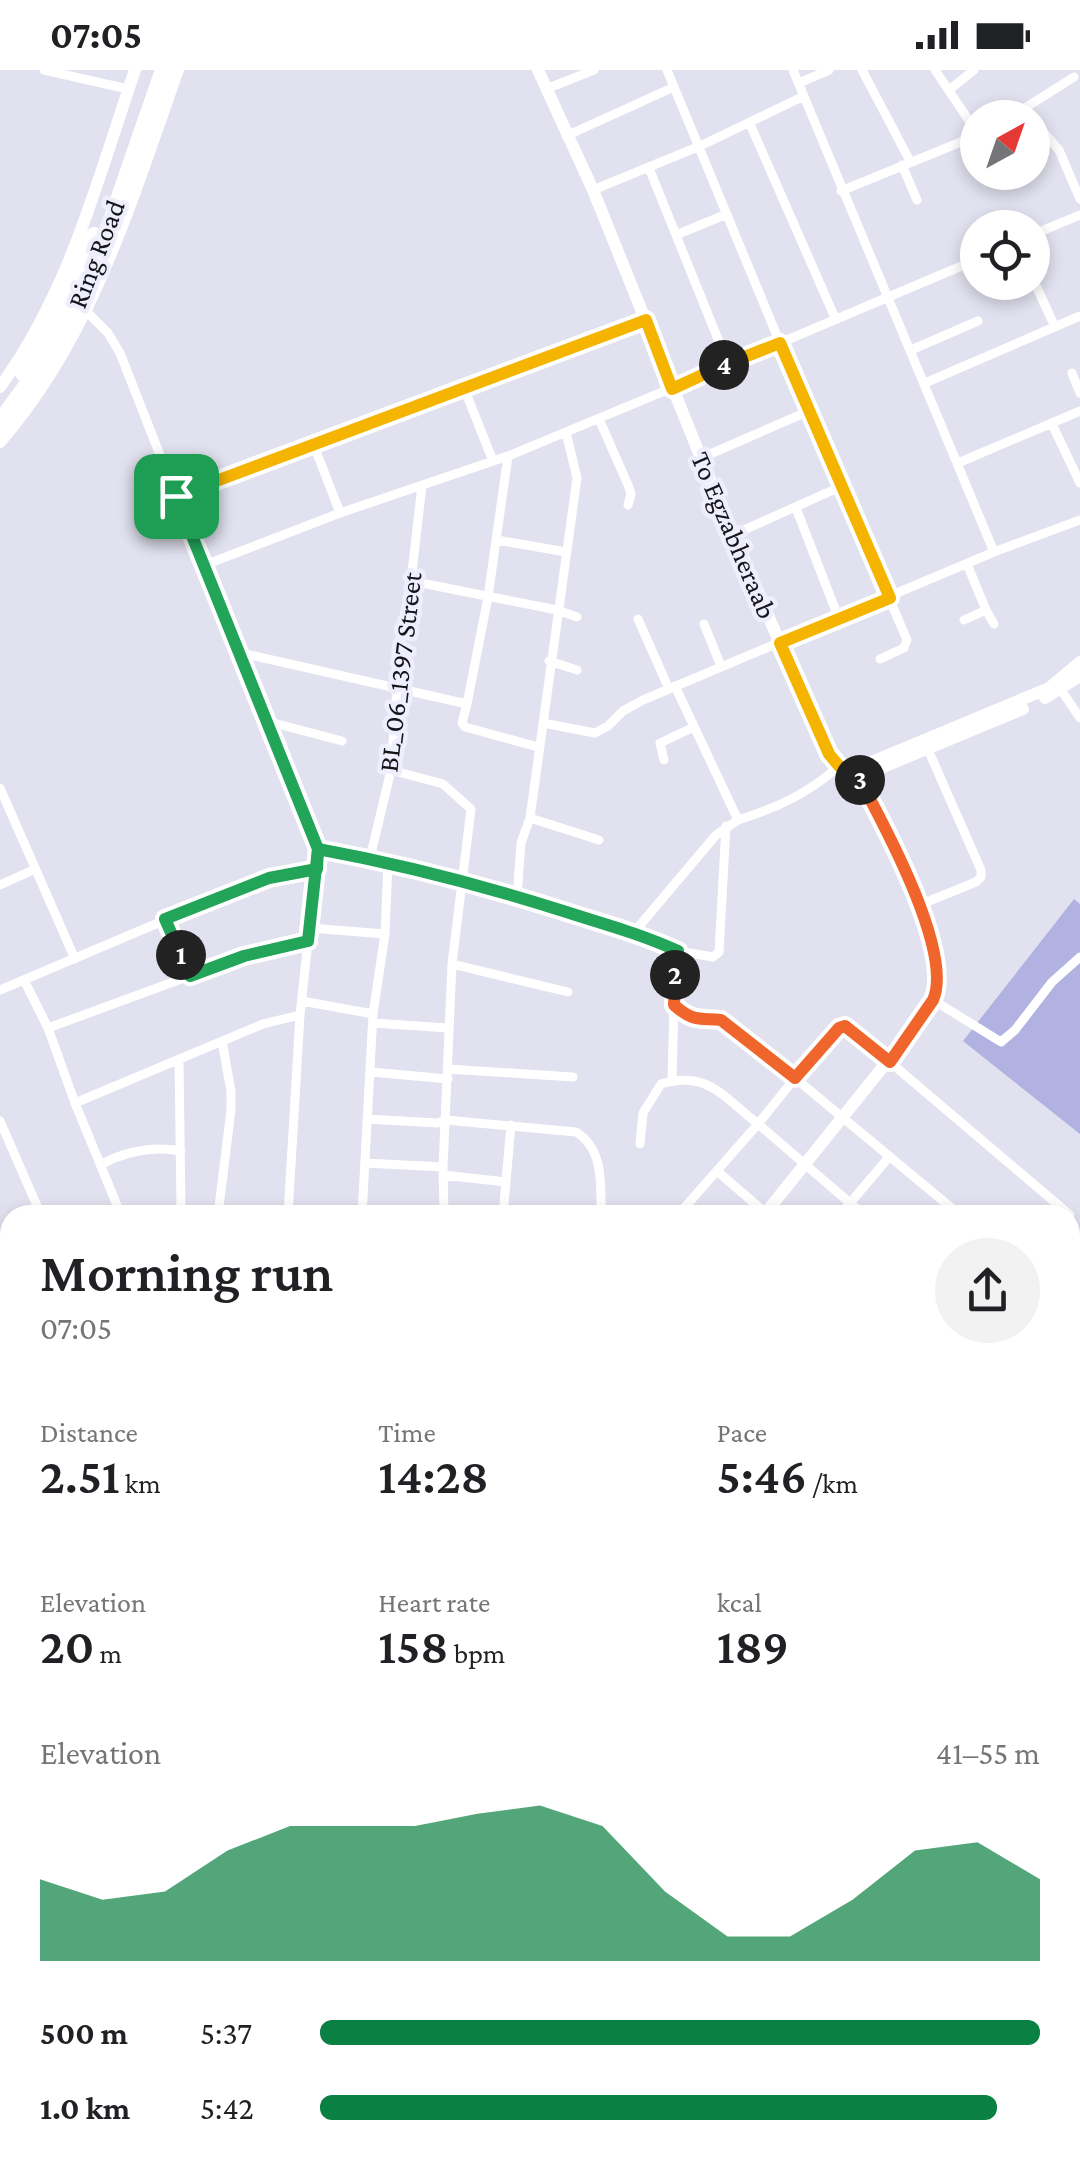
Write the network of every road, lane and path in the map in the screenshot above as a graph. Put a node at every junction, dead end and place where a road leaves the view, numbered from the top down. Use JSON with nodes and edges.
{"nodes":[{"id":1,"x":44,"y":70,"type":"edge"},
{"id":2,"x":135,"y":70,"type":"edge"},
{"id":3,"x":151,"y":70,"type":"edge"},
{"id":4,"x":164,"y":70,"type":"edge"},
{"id":5,"x":178,"y":70,"type":"edge"},
{"id":6,"x":538,"y":70,"type":"edge"},
{"id":7,"x":594,"y":70,"type":"edge"},
{"id":8,"x":668,"y":70,"type":"edge"},
{"id":9,"x":793,"y":70,"type":"edge"},
{"id":10,"x":828,"y":70,"type":"edge"},
{"id":11,"x":862,"y":70,"type":"edge"},
{"id":12,"x":935,"y":70,"type":"edge"},
{"id":13,"x":974,"y":70,"type":"edge"},
{"id":14,"x":78,"y":74,"type":"edge"},
{"id":15,"x":1074,"y":77,"type":"edge"},
{"id":16,"x":799,"y":83,"type":"junction"},
{"id":17,"x":674,"y":87,"type":"junction"},
{"id":18,"x":128,"y":89,"type":"junction"},
{"id":19,"x":546,"y":89,"type":"junction"},
{"id":20,"x":949,"y":90,"type":"junction"},
{"id":21,"x":804,"y":96,"type":"junction"},
{"id":22,"x":1047,"y":100,"type":"edge"},
{"id":23,"x":960,"y":107,"type":"edge"},
{"id":24,"x":750,"y":124,"type":"junction"},
{"id":25,"x":566,"y":136,"type":"junction"},
{"id":26,"x":1050,"y":140,"type":"edge"},
{"id":27,"x":960,"y":141,"type":"edge"},
{"id":28,"x":700,"y":146,"type":"junction"},
{"id":29,"x":906,"y":163,"type":"junction"},
{"id":30,"x":649,"y":168,"type":"junction"},
{"id":31,"x":593,"y":190,"type":"junction"},
{"id":32,"x":841,"y":191,"type":"junction"},
{"id":33,"x":917,"y":200,"type":"dead end"},
{"id":34,"x":1080,"y":200,"type":"edge"},
{"id":35,"x":728,"y":214,"type":"junction"},
{"id":36,"x":1080,"y":216,"type":"edge"},
{"id":37,"x":1050,"y":228,"type":"edge"},
{"id":38,"x":676,"y":235,"type":"junction"},
{"id":39,"x":960,"y":267,"type":"edge"},
{"id":40,"x":886,"y":298,"type":"junction"},
{"id":41,"x":1043,"y":300,"type":"edge"},
{"id":42,"x":78,"y":305,"type":"junction"},
{"id":43,"x":1080,"y":316,"type":"edge"},
{"id":44,"x":646,"y":320,"type":"junction"},
{"id":45,"x":836,"y":320,"type":"junction"},
{"id":46,"x":978,"y":320,"type":"dead end"},
{"id":47,"x":1056,"y":326,"type":"junction"},
{"id":48,"x":780,"y":343,"type":"junction"},
{"id":49,"x":910,"y":350,"type":"junction"},
{"id":50,"x":728,"y":364,"type":"junction"},
{"id":51,"x":1072,"y":373,"type":"dead end"},
{"id":52,"x":2,"y":381,"type":"edge"},
{"id":53,"x":925,"y":383,"type":"junction"},
{"id":54,"x":464,"y":388,"type":"junction"},
{"id":55,"x":672,"y":389,"type":"junction"},
{"id":56,"x":1080,"y":392,"type":"edge"},
{"id":57,"x":0,"y":406,"type":"edge"},
{"id":58,"x":810,"y":411,"type":"junction"},
{"id":59,"x":1080,"y":411,"type":"edge"},
{"id":60,"x":600,"y":419,"type":"junction"},
{"id":61,"x":0,"y":424,"type":"edge"},
{"id":62,"x":1052,"y":424,"type":"junction"},
{"id":63,"x":566,"y":432,"type":"junction"},
{"id":64,"x":0,"y":442,"type":"edge"},
{"id":65,"x":313,"y":444,"type":"junction"},
{"id":66,"x":1080,"y":448,"type":"edge"},
{"id":67,"x":1067,"y":454,"type":"junction"},
{"id":68,"x":508,"y":456,"type":"junction"},
{"id":69,"x":701,"y":458,"type":"junction"},
{"id":70,"x":494,"y":461,"type":"junction"},
{"id":71,"x":958,"y":464,"type":"junction"},
{"id":72,"x":1080,"y":483,"type":"edge"},
{"id":73,"x":422,"y":485,"type":"junction"},
{"id":74,"x":842,"y":486,"type":"junction"},
{"id":75,"x":176,"y":496,"type":"junction"},
{"id":76,"x":628,"y":505,"type":"dead end"},
{"id":77,"x":796,"y":508,"type":"junction"},
{"id":78,"x":340,"y":513,"type":"junction"},
{"id":79,"x":1080,"y":520,"type":"edge"},
{"id":80,"x":735,"y":534,"type":"junction"},
{"id":81,"x":497,"y":540,"type":"junction"},
{"id":82,"x":566,"y":552,"type":"junction"},
{"id":83,"x":994,"y":552,"type":"junction"},
{"id":84,"x":967,"y":564,"type":"junction"},
{"id":85,"x":205,"y":565,"type":"junction"},
{"id":86,"x":411,"y":581,"type":"junction"},
{"id":87,"x":488,"y":597,"type":"junction"},
{"id":88,"x":890,"y":598,"type":"junction"},
{"id":89,"x":557,"y":610,"type":"junction"},
{"id":90,"x":986,"y":610,"type":"junction"},
{"id":91,"x":576,"y":617,"type":"dead end"},
{"id":92,"x":840,"y":618,"type":"junction"},
{"id":93,"x":638,"y":619,"type":"dead end"},
{"id":94,"x":964,"y":620,"type":"dead end"},
{"id":95,"x":704,"y":624,"type":"dead end"},
{"id":96,"x":994,"y":624,"type":"dead end"},
{"id":97,"x":780,"y":643,"type":"junction"},
{"id":98,"x":240,"y":653,"type":"junction"},
{"id":99,"x":880,"y":659,"type":"dead end"},
{"id":100,"x":550,"y":661,"type":"junction"},
{"id":101,"x":1080,"y":662,"type":"edge"},
{"id":102,"x":722,"y":666,"type":"junction"},
{"id":103,"x":577,"y":670,"type":"dead end"},
{"id":104,"x":1080,"y":676,"type":"edge"},
{"id":105,"x":396,"y":685,"type":"junction"},
{"id":106,"x":672,"y":688,"type":"junction"},
{"id":107,"x":1061,"y":690,"type":"junction"},
{"id":108,"x":466,"y":704,"type":"junction"},
{"id":109,"x":1080,"y":718,"type":"edge"},
{"id":110,"x":270,"y":722,"type":"junction"},
{"id":111,"x":543,"y":723,"type":"junction"},
{"id":112,"x":694,"y":727,"type":"junction"},
{"id":113,"x":342,"y":742,"type":"dead end"},
{"id":114,"x":926,"y":745,"type":"junction"},
{"id":115,"x":538,"y":746,"type":"junction"},
{"id":116,"x":664,"y":760,"type":"dead end"},
{"id":117,"x":391,"y":770,"type":"junction"},
{"id":118,"x":849,"y":771,"type":"junction"},
{"id":119,"x":0,"y":788,"type":"edge"},
{"id":120,"x":530,"y":818,"type":"junction"},
{"id":121,"x":738,"y":820,"type":"junction"},
{"id":122,"x":726,"y":825,"type":"junction"},
{"id":123,"x":599,"y":840,"type":"dead end"},
{"id":124,"x":318,"y":849,"type":"junction"},
{"id":125,"x":370,"y":858,"type":"junction"},
{"id":126,"x":388,"y":863,"type":"junction"},
{"id":127,"x":317,"y":869,"type":"junction"},
{"id":128,"x":34,"y":870,"type":"junction"},
{"id":129,"x":464,"y":882,"type":"junction"},
{"id":130,"x":0,"y":884,"type":"edge"},
{"id":131,"x":516,"y":897,"type":"junction"},
{"id":132,"x":919,"y":905,"type":"junction"},
{"id":133,"x":165,"y":919,"type":"junction"},
{"id":134,"x":310,"y":928,"type":"junction"},
{"id":135,"x":634,"y":931,"type":"junction"},
{"id":136,"x":385,"y":934,"type":"junction"},
{"id":137,"x":308,"y":941,"type":"junction"},
{"id":138,"x":678,"y":951,"type":"junction"},
{"id":139,"x":1080,"y":957,"type":"edge"},
{"id":140,"x":75,"y":959,"type":"junction"},
{"id":141,"x":452,"y":964,"type":"junction"},
{"id":142,"x":190,"y":976,"type":"junction"},
{"id":143,"x":24,"y":980,"type":"junction"},
{"id":144,"x":0,"y":990,"type":"edge"},
{"id":145,"x":568,"y":992,"type":"dead end"},
{"id":146,"x":933,"y":1000,"type":"junction"},
{"id":147,"x":302,"y":1002,"type":"junction"},
{"id":148,"x":674,"y":1005,"type":"junction"},
{"id":149,"x":300,"y":1015,"type":"junction"},
{"id":150,"x":373,"y":1019,"type":"junction"},
{"id":151,"x":48,"y":1028,"type":"junction"},
{"id":152,"x":448,"y":1028,"type":"junction"},
{"id":153,"x":222,"y":1041,"type":"junction"},
{"id":154,"x":180,"y":1059,"type":"junction"},
{"id":155,"x":890,"y":1062,"type":"junction"},
{"id":156,"x":371,"y":1072,"type":"junction"},
{"id":157,"x":448,"y":1074,"type":"junction"},
{"id":158,"x":572,"y":1077,"type":"dead end"},
{"id":159,"x":795,"y":1078,"type":"junction"},
{"id":160,"x":672,"y":1080,"type":"junction"},
{"id":161,"x":74,"y":1103,"type":"junction"},
{"id":162,"x":368,"y":1118,"type":"junction"},
{"id":163,"x":844,"y":1118,"type":"junction"},
{"id":164,"x":446,"y":1120,"type":"junction"},
{"id":165,"x":0,"y":1121,"type":"edge"},
{"id":166,"x":758,"y":1124,"type":"junction"},
{"id":167,"x":511,"y":1125,"type":"junction"},
{"id":168,"x":640,"y":1144,"type":"dead end"},
{"id":169,"x":181,"y":1151,"type":"junction"},
{"id":170,"x":889,"y":1157,"type":"junction"},
{"id":171,"x":364,"y":1163,"type":"junction"},
{"id":172,"x":102,"y":1164,"type":"junction"},
{"id":173,"x":806,"y":1165,"type":"junction"},
{"id":174,"x":443,"y":1171,"type":"junction"},
{"id":175,"x":717,"y":1171,"type":"junction"},
{"id":176,"x":506,"y":1182,"type":"junction"},
{"id":177,"x":850,"y":1204,"type":"joint"},
{"id":178,"x":37,"y":1205,"type":"edge"},
{"id":179,"x":116,"y":1205,"type":"edge"},
{"id":180,"x":181,"y":1205,"type":"edge"},
{"id":181,"x":219,"y":1205,"type":"edge"},
{"id":182,"x":288,"y":1205,"type":"edge"},
{"id":183,"x":361,"y":1205,"type":"edge"},
{"id":184,"x":444,"y":1205,"type":"edge"},
{"id":185,"x":503,"y":1205,"type":"edge"},
{"id":186,"x":600,"y":1205,"type":"edge"},
{"id":187,"x":687,"y":1205,"type":"edge"},
{"id":188,"x":756,"y":1205,"type":"edge"},
{"id":189,"x":773,"y":1205,"type":"edge"},
{"id":190,"x":948,"y":1205,"type":"edge"},
{"id":191,"x":1058,"y":1205,"type":"edge"}],
"edges":[{"from":1,"to":14,"type":"street"},
{"from":2,"to":18,"type":"main road"},
{"from":3,"to":42,"type":"highway","name":"Ring Road"},
{"from":4,"to":42,"type":"highway","name":"Ring Road"},
{"from":5,"to":42,"type":"main road"},
{"from":6,"to":19,"type":"main road","name":"To Egzabheraab"},
{"from":7,"to":19,"type":"street"},
{"from":8,"to":17,"type":"street"},
{"from":9,"to":16,"type":"street"},
{"from":10,"to":16,"type":"street"},
{"from":11,"to":29,"type":"street"},
{"from":12,"to":20,"type":"street"},
{"from":13,"to":20,"type":"street"},
{"from":14,"to":18,"type":"street"},
{"from":15,"to":22,"type":"street"},
{"from":16,"to":21,"type":"street"},
{"from":17,"to":25,"type":"street"},
{"from":17,"to":28,"type":"street"},
{"from":18,"to":52,"type":"main road"},
{"from":19,"to":25,"type":"main road","name":"To Egzabheraab"},
{"from":20,"to":23,"type":"street"},
{"from":21,"to":24,"type":"street"},
{"from":21,"to":32,"type":"street"},
{"from":24,"to":28,"type":"street"},
{"from":24,"to":45,"type":"street"},
{"from":25,"to":31,"type":"main road","name":"To Egzabheraab"},
{"from":26,"to":34,"type":"street"},
{"from":27,"to":29,"type":"street"},
{"from":28,"to":30,"type":"street"},
{"from":28,"to":35,"type":"street"},
{"from":29,"to":32,"type":"street"},
{"from":29,"to":33,"type":"street"},
{"from":30,"to":31,"type":"street"},
{"from":30,"to":38,"type":"street"},
{"from":31,"to":44,"type":"main road","name":"To Egzabheraab"},
{"from":32,"to":40,"type":"street"},
{"from":35,"to":38,"type":"street"},
{"from":35,"to":48,"type":"street"},
{"from":36,"to":37,"type":"street"},
{"from":38,"to":50,"type":"street"},
{"from":39,"to":40,"type":"street"},
{"from":40,"to":45,"type":"street"},
{"from":40,"to":49,"type":"street"},
{"from":41,"to":47,"type":"street"},
{"from":42,"to":57,"type":"highway","name":"Ring Road"},
{"from":42,"to":61,"type":"highway","name":"Ring Road"},
{"from":42,"to":64,"type":"main road"},
{"from":42,"to":75,"type":"street"},
{"from":43,"to":47,"type":"street"},
{"from":44,"to":54,"type":"street"},
{"from":44,"to":55,"type":"main road","name":"To Egzabheraab"},
{"from":45,"to":48,"type":"street"},
{"from":46,"to":49,"type":"street"},
{"from":47,"to":53,"type":"street"},
{"from":48,"to":50,"type":"street"},
{"from":48,"to":58,"type":"street"},
{"from":49,"to":53,"type":"street"},
{"from":50,"to":55,"type":"street"},
{"from":51,"to":56,"type":"street"},
{"from":53,"to":71,"type":"street"},
{"from":54,"to":65,"type":"street"},
{"from":54,"to":70,"type":"street"},
{"from":55,"to":60,"type":"street"},
{"from":55,"to":69,"type":"main road","name":"To Egzabheraab"},
{"from":58,"to":69,"type":"street"},
{"from":58,"to":74,"type":"street"},
{"from":59,"to":62,"type":"street"},
{"from":60,"to":63,"type":"street"},
{"from":60,"to":76,"type":"street"},
{"from":62,"to":67,"type":"street"},
{"from":62,"to":71,"type":"street"},
{"from":63,"to":68,"type":"street"},
{"from":63,"to":82,"type":"street"},
{"from":65,"to":75,"type":"street"},
{"from":65,"to":78,"type":"street"},
{"from":66,"to":67,"type":"street"},
{"from":67,"to":72,"type":"street"},
{"from":68,"to":70,"type":"street"},
{"from":68,"to":81,"type":"street"},
{"from":69,"to":80,"type":"main road","name":"To Egzabheraab"},
{"from":70,"to":73,"type":"street"},
{"from":71,"to":83,"type":"street"},
{"from":73,"to":78,"type":"street"},
{"from":73,"to":86,"type":"street","name":"BL_06_1397 Street"},
{"from":74,"to":77,"type":"street"},
{"from":74,"to":88,"type":"street"},
{"from":75,"to":85,"type":"street"},
{"from":77,"to":80,"type":"street"},
{"from":77,"to":92,"type":"street"},
{"from":78,"to":85,"type":"street"},
{"from":79,"to":83,"type":"street"},
{"from":80,"to":97,"type":"main road","name":"To Egzabheraab"},
{"from":81,"to":82,"type":"street"},
{"from":81,"to":87,"type":"street"},
{"from":82,"to":89,"type":"street"},
{"from":83,"to":84,"type":"street"},
{"from":84,"to":88,"type":"street"},
{"from":84,"to":90,"type":"street"},
{"from":85,"to":98,"type":"street"},
{"from":86,"to":87,"type":"street"},
{"from":86,"to":105,"type":"street","name":"BL_06_1397 Street"},
{"from":87,"to":89,"type":"street"},
{"from":87,"to":108,"type":"street"},
{"from":88,"to":92,"type":"street"},
{"from":88,"to":99,"type":"street"},
{"from":89,"to":91,"type":"street"},
{"from":89,"to":100,"type":"street"},
{"from":90,"to":94,"type":"street"},
{"from":90,"to":96,"type":"street"},
{"from":92,"to":97,"type":"street"},
{"from":93,"to":106,"type":"street"},
{"from":95,"to":102,"type":"street"},
{"from":97,"to":102,"type":"street"},
{"from":97,"to":118,"type":"main road","name":"To Egzabheraab"},
{"from":98,"to":105,"type":"street"},
{"from":98,"to":110,"type":"street"},
{"from":100,"to":103,"type":"street"},
{"from":100,"to":111,"type":"street"},
{"from":101,"to":114,"type":"main road"},
{"from":102,"to":106,"type":"street"},
{"from":104,"to":107,"type":"main road"},
{"from":105,"to":108,"type":"street"},
{"from":105,"to":117,"type":"street","name":"BL_06_1397 Street"},
{"from":106,"to":111,"type":"street"},
{"from":106,"to":112,"type":"street"},
{"from":107,"to":109,"type":"street"},
{"from":107,"to":114,"type":"main road"},
{"from":108,"to":115,"type":"street"},
{"from":110,"to":113,"type":"street"},
{"from":110,"to":124,"type":"street"},
{"from":111,"to":115,"type":"street"},
{"from":112,"to":116,"type":"street"},
{"from":112,"to":121,"type":"street"},
{"from":114,"to":118,"type":"main road"},
{"from":114,"to":132,"type":"street"},
{"from":115,"to":120,"type":"street"},
{"from":117,"to":125,"type":"street","name":"BL_06_1397 Street"},
{"from":117,"to":129,"type":"street"},
{"from":118,"to":121,"type":"street"},
{"from":118,"to":132,"type":"main road","name":"To Egzabheraab"},
{"from":119,"to":128,"type":"street"},
{"from":120,"to":123,"type":"street"},
{"from":120,"to":131,"type":"street"},
{"from":121,"to":122,"type":"street"},
{"from":122,"to":135,"type":"street"},
{"from":122,"to":138,"type":"street"},
{"from":124,"to":125,"type":"street"},
{"from":124,"to":127,"type":"street"},
{"from":125,"to":126,"type":"street"},
{"from":126,"to":129,"type":"street"},
{"from":126,"to":136,"type":"street"},
{"from":127,"to":133,"type":"street"},
{"from":127,"to":134,"type":"street"},
{"from":128,"to":130,"type":"street"},
{"from":128,"to":140,"type":"street"},
{"from":129,"to":131,"type":"street"},
{"from":129,"to":141,"type":"street"},
{"from":131,"to":135,"type":"street"},
{"from":132,"to":146,"type":"main road","name":"To Egzabheraab"},
{"from":133,"to":140,"type":"street"},
{"from":133,"to":142,"type":"street"},
{"from":134,"to":136,"type":"street"},
{"from":134,"to":137,"type":"street"},
{"from":135,"to":138,"type":"street"},
{"from":136,"to":150,"type":"street"},
{"from":137,"to":142,"type":"street"},
{"from":137,"to":147,"type":"street"},
{"from":138,"to":148,"type":"street"},
{"from":139,"to":146,"type":"street"},
{"from":140,"to":143,"type":"street"},
{"from":141,"to":145,"type":"street"},
{"from":141,"to":152,"type":"street"},
{"from":142,"to":151,"type":"street"},
{"from":143,"to":144,"type":"street"},
{"from":143,"to":151,"type":"street"},
{"from":146,"to":155,"type":"main road"},
{"from":147,"to":149,"type":"street"},
{"from":147,"to":150,"type":"street"},
{"from":148,"to":159,"type":"street"},
{"from":148,"to":160,"type":"street"},
{"from":149,"to":153,"type":"street"},
{"from":149,"to":182,"type":"street"},
{"from":150,"to":152,"type":"street"},
{"from":150,"to":156,"type":"street"},
{"from":151,"to":161,"type":"street"},
{"from":152,"to":157,"type":"street"},
{"from":153,"to":154,"type":"street"},
{"from":153,"to":181,"type":"street"},
{"from":154,"to":161,"type":"street"},
{"from":154,"to":169,"type":"street"},
{"from":155,"to":159,"type":"street"},
{"from":155,"to":163,"type":"main road"},
{"from":155,"to":191,"type":"street"},
{"from":156,"to":157,"type":"street"},
{"from":156,"to":162,"type":"street"},
{"from":157,"to":158,"type":"street"},
{"from":157,"to":164,"type":"street"},
{"from":159,"to":163,"type":"street"},
{"from":159,"to":166,"type":"street"},
{"from":160,"to":166,"type":"street"},
{"from":160,"to":168,"type":"street"},
{"from":161,"to":172,"type":"street"},
{"from":162,"to":164,"type":"street"},
{"from":162,"to":171,"type":"street"},
{"from":163,"to":170,"type":"street"},
{"from":163,"to":173,"type":"main road"},
{"from":164,"to":167,"type":"street"},
{"from":164,"to":174,"type":"street"},
{"from":165,"to":178,"type":"street"},
{"from":166,"to":173,"type":"street"},
{"from":166,"to":175,"type":"street"},
{"from":167,"to":176,"type":"street"},
{"from":167,"to":186,"type":"street"},
{"from":169,"to":172,"type":"street"},
{"from":169,"to":180,"type":"street"},
{"from":170,"to":177,"type":"street"},
{"from":170,"to":190,"type":"street"},
{"from":171,"to":174,"type":"street"},
{"from":171,"to":183,"type":"street"},
{"from":172,"to":179,"type":"street"},
{"from":173,"to":177,"type":"street"},
{"from":173,"to":189,"type":"main road"},
{"from":174,"to":176,"type":"street"},
{"from":174,"to":184,"type":"street"},
{"from":175,"to":187,"type":"street"},
{"from":175,"to":188,"type":"street"},
{"from":176,"to":185,"type":"street"}]}
